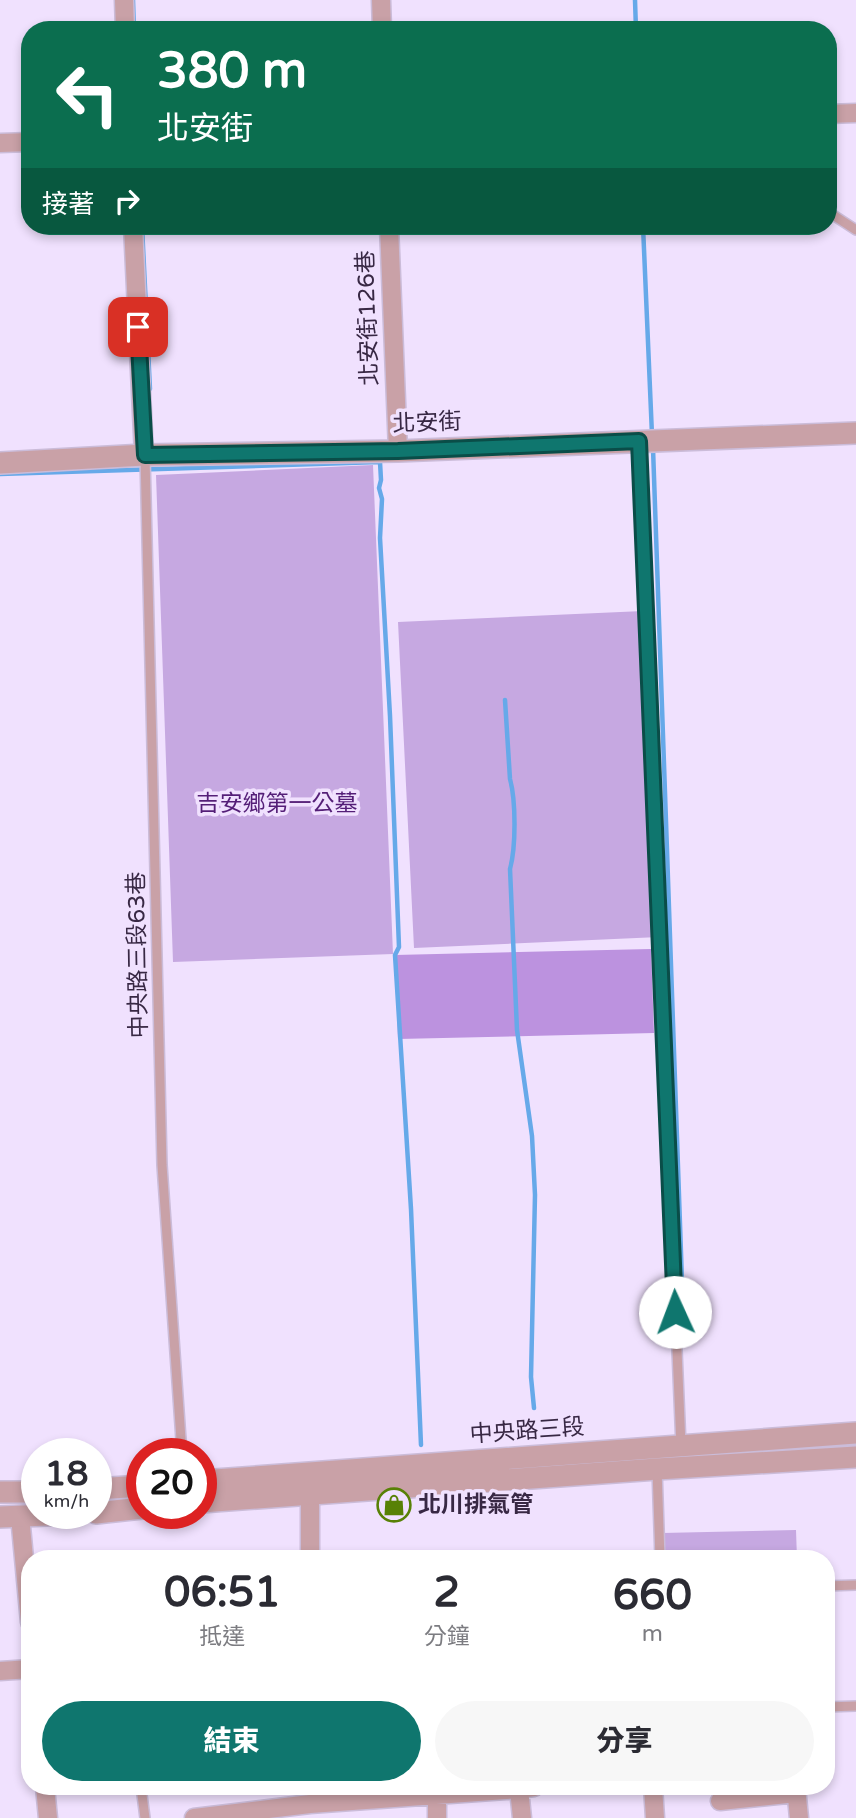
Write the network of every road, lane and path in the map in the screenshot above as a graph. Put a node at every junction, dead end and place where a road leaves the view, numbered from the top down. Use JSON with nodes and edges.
{"nodes":[{"id":1,"x":124,"y":0,"type":"edge"},
{"id":2,"x":381,"y":0,"type":"edge"},
{"id":3,"x":125,"y":21,"type":"edge"},
{"id":4,"x":382,"y":21,"type":"edge"},
{"id":5,"x":856,"y":113,"type":"edge"},
{"id":6,"x":837,"y":114,"type":"edge"},
{"id":7,"x":21,"y":142,"type":"edge"},
{"id":8,"x":0,"y":143,"type":"edge"},
{"id":9,"x":837,"y":218,"type":"edge"},
{"id":10,"x":856,"y":230,"type":"edge"},
{"id":11,"x":133,"y":235,"type":"edge"},
{"id":12,"x":389,"y":235,"type":"edge"},
{"id":13,"x":856,"y":433,"type":"edge"},
{"id":14,"x":639,"y":441,"type":"junction"},
{"id":15,"x":398,"y":451,"type":"junction"},
{"id":16,"x":145,"y":455,"type":"junction"},
{"id":17,"x":0,"y":463,"type":"edge"},
{"id":18,"x":856,"y":1433,"type":"edge"},
{"id":19,"x":182,"y":1438,"type":"edge"},
{"id":20,"x":681,"y":1446,"type":"junction"},
{"id":21,"x":856,"y":1457,"type":"edge"},
{"id":22,"x":657,"y":1469,"type":"junction"},
{"id":23,"x":217,"y":1480,"type":"edge"},
{"id":24,"x":0,"y":1492,"type":"edge"},
{"id":25,"x":21,"y":1492,"type":"edge"},
{"id":26,"x":310,"y":1494,"type":"junction"},
{"id":27,"x":217,"y":1501,"type":"edge"},
{"id":28,"x":10,"y":1516,"type":"edge"},
{"id":29,"x":310,"y":1550,"type":"edge"},
{"id":30,"x":660,"y":1550,"type":"edge"},
{"id":31,"x":21,"y":1574,"type":"edge"},
{"id":32,"x":856,"y":1585,"type":"edge"},
{"id":33,"x":835,"y":1586,"type":"edge"},
{"id":34,"x":21,"y":1670,"type":"edge"},
{"id":35,"x":0,"y":1671,"type":"edge"},
{"id":36,"x":856,"y":1706,"type":"edge"},
{"id":37,"x":835,"y":1707,"type":"edge"},
{"id":38,"x":46,"y":1795,"type":"edge"},
{"id":39,"x":142,"y":1795,"type":"edge"},
{"id":40,"x":309,"y":1795,"type":"edge"},
{"id":41,"x":437,"y":1795,"type":"joint"},
{"id":42,"x":526,"y":1795,"type":"edge"},
{"id":43,"x":654,"y":1795,"type":"edge"},
{"id":44,"x":761,"y":1795,"type":"edge"},
{"id":45,"x":797,"y":1795,"type":"edge"},
{"id":46,"x":720,"y":1801,"type":"dead end"},
{"id":47,"x":48,"y":1818,"type":"edge"},
{"id":48,"x":145,"y":1818,"type":"edge"},
{"id":49,"x":194,"y":1818,"type":"edge"},
{"id":50,"x":438,"y":1818,"type":"edge"},
{"id":51,"x":522,"y":1818,"type":"edge"},
{"id":52,"x":655,"y":1818,"type":"edge"},
{"id":53,"x":799,"y":1818,"type":"edge"}],
"edges":[{"from":1,"to":3,"type":"street"},
{"from":2,"to":4,"type":"street"},
{"from":5,"to":6,"type":"street"},
{"from":7,"to":8,"type":"street"},
{"from":9,"to":10,"type":"lane"},
{"from":11,"to":16,"type":"street"},
{"from":12,"to":15,"type":"street","name":"北安街126巷"},
{"from":13,"to":14,"type":"street","name":"北安街"},
{"from":14,"to":15,"type":"street","name":"北安街"},
{"from":14,"to":20,"type":"lane"},
{"from":15,"to":16,"type":"street","name":"北安街"},
{"from":16,"to":17,"type":"street","name":"北安街"},
{"from":16,"to":19,"type":"lane","name":"中央路三段63巷"},
{"from":18,"to":20,"type":"street","name":"中央路三段"},
{"from":20,"to":23,"type":"street","name":"中央路三段"},
{"from":21,"to":22,"type":"street","name":"中央路三段"},
{"from":22,"to":26,"type":"street","name":"中央路三段"},
{"from":22,"to":30,"type":"lane"},
{"from":24,"to":25,"type":"street"},
{"from":26,"to":27,"type":"street","name":"中央路三段"},
{"from":26,"to":29,"type":"street"},
{"from":28,"to":31,"type":"street"},
{"from":32,"to":33,"type":"lane"},
{"from":34,"to":35,"type":"street"},
{"from":36,"to":37,"type":"lane"},
{"from":38,"to":47,"type":"street"},
{"from":39,"to":48,"type":"lane"},
{"from":40,"to":41,"type":"street"},
{"from":40,"to":49,"type":"street"},
{"from":41,"to":50,"type":"street"},
{"from":42,"to":51,"type":"street"},
{"from":43,"to":52,"type":"street"},
{"from":44,"to":46,"type":"street"},
{"from":45,"to":53,"type":"street"}]}
